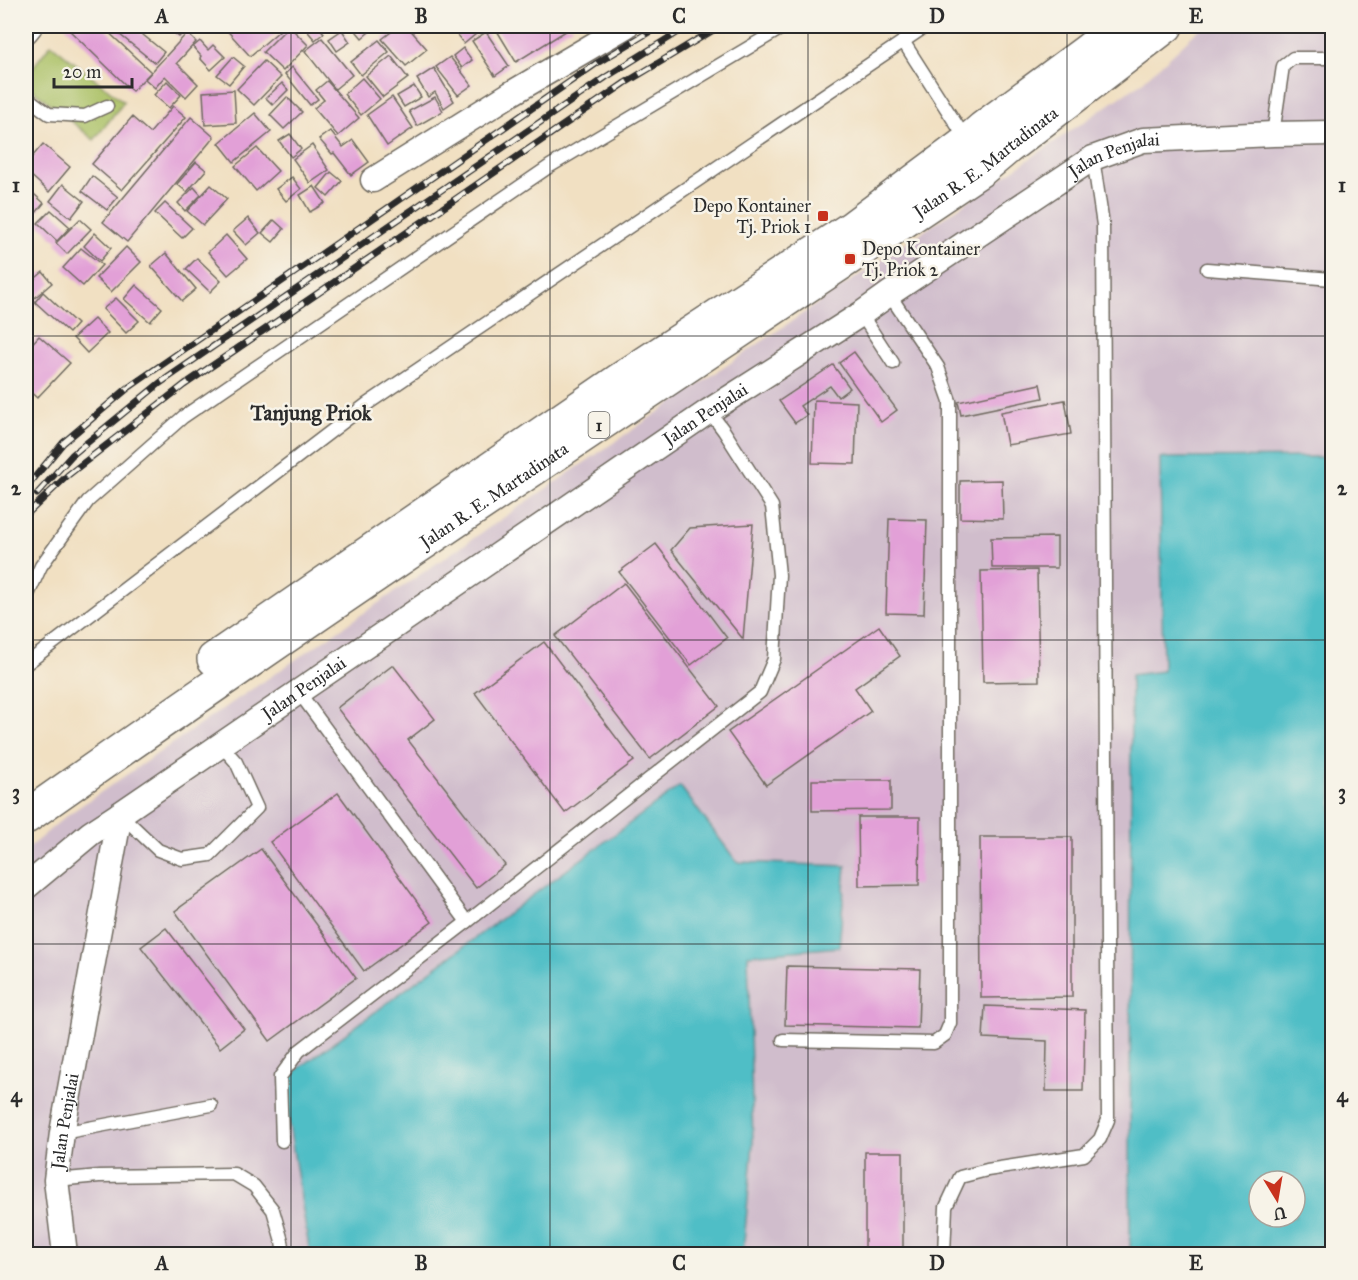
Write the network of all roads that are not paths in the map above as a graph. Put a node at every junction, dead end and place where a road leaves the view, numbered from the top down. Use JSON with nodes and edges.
{"nodes":[{"id":1,"x":30,"y":26,"type":"edge"},
{"id":2,"x":626,"y":26,"type":"edge"},
{"id":3,"x":785,"y":26,"type":"edge"},
{"id":4,"x":926,"y":26,"type":"edge"},
{"id":5,"x":1118,"y":26,"type":"edge"},
{"id":6,"x":1166,"y":26,"type":"edge"},
{"id":7,"x":26,"y":31,"type":"edge"},
{"id":8,"x":903,"y":41,"type":"junction"},
{"id":9,"x":1332,"y":58,"type":"edge"},
{"id":10,"x":26,"y":97,"type":"edge"},
{"id":11,"x":106,"y":106,"type":"dead end"},
{"id":12,"x":1332,"y":133,"type":"edge"},
{"id":13,"x":1273,"y":134,"type":"junction"},
{"id":14,"x":974,"y":156,"type":"junction"},
{"id":15,"x":1093,"y":158,"type":"junction"},
{"id":16,"x":373,"y":180,"type":"dead end"},
{"id":17,"x":1207,"y":269,"type":"dead end"},
{"id":18,"x":1332,"y":279,"type":"edge"},
{"id":19,"x":889,"y":294,"type":"junction"},
{"id":20,"x":861,"y":314,"type":"junction"},
{"id":21,"x":893,"y":363,"type":"dead end"},
{"id":22,"x":709,"y":411,"type":"junction"},
{"id":23,"x":26,"y":600,"type":"edge"},
{"id":24,"x":26,"y":664,"type":"edge"},
{"id":25,"x":298,"y":691,"type":"junction"},
{"id":26,"x":220,"y":744,"type":"junction"},
{"id":27,"x":26,"y":791,"type":"edge"},
{"id":28,"x":120,"y":814,"type":"junction"},
{"id":29,"x":26,"y":817,"type":"edge"},
{"id":30,"x":26,"y":887,"type":"edge"},
{"id":31,"x":467,"y":922,"type":"junction"},
{"id":32,"x":783,"y":1040,"type":"dead end"},
{"id":33,"x":211,"y":1105,"type":"dead end"},
{"id":34,"x":62,"y":1133,"type":"junction"},
{"id":35,"x":282,"y":1141,"type":"dead end"},
{"id":36,"x":56,"y":1180,"type":"junction"},
{"id":37,"x":65,"y":1254,"type":"edge"},
{"id":38,"x":284,"y":1254,"type":"edge"},
{"id":39,"x":944,"y":1254,"type":"edge"}],
"edges":[{"from":1,"to":7,"type":"street"},
{"from":2,"to":16,"type":"street"},
{"from":3,"to":23,"type":"lane"},
{"from":4,"to":8,"type":"lane"},
{"from":5,"to":14,"type":"highway","name":"Jalan R. E. Martadinata","number":"1"},
{"from":6,"to":14,"type":"highway","name":"Jalan R. E. Martadinata","number":"1"},
{"from":8,"to":14,"type":"lane"},
{"from":8,"to":24,"type":"lane"},
{"from":9,"to":13,"type":"lane"},
{"from":10,"to":11,"type":"lane"},
{"from":12,"to":13,"type":"street","name":"Jalan Penjalai"},
{"from":13,"to":15,"type":"street","name":"Jalan Penjalai"},
{"from":14,"to":27,"type":"highway","name":"Jalan R. E. Martadinata","number":"1"},
{"from":14,"to":29,"type":"highway","name":"Jalan R. E. Martadinata","number":"1"},
{"from":15,"to":19,"type":"street","name":"Jalan Penjalai"},
{"from":15,"to":39,"type":"lane"},
{"from":17,"to":18,"type":"lane"},
{"from":19,"to":20,"type":"street","name":"Jalan Penjalai"},
{"from":19,"to":32,"type":"lane"},
{"from":20,"to":21,"type":"lane"},
{"from":20,"to":22,"type":"street","name":"Jalan Penjalai"},
{"from":22,"to":25,"type":"street","name":"Jalan Penjalai"},
{"from":22,"to":31,"type":"lane"},
{"from":25,"to":26,"type":"street","name":"Jalan Penjalai"},
{"from":25,"to":31,"type":"lane"},
{"from":26,"to":28,"type":"street","name":"Jalan Penjalai"},
{"from":26,"to":28,"type":"lane"},
{"from":28,"to":30,"type":"street","name":"Jalan Penjalai"},
{"from":28,"to":34,"type":"street","name":"Jalan Penjalai"},
{"from":31,"to":35,"type":"lane"},
{"from":33,"to":34,"type":"lane"},
{"from":34,"to":36,"type":"street","name":"Jalan Penjalai"},
{"from":36,"to":37,"type":"street","name":"Jalan Penjalai"},
{"from":36,"to":38,"type":"lane"}]}
